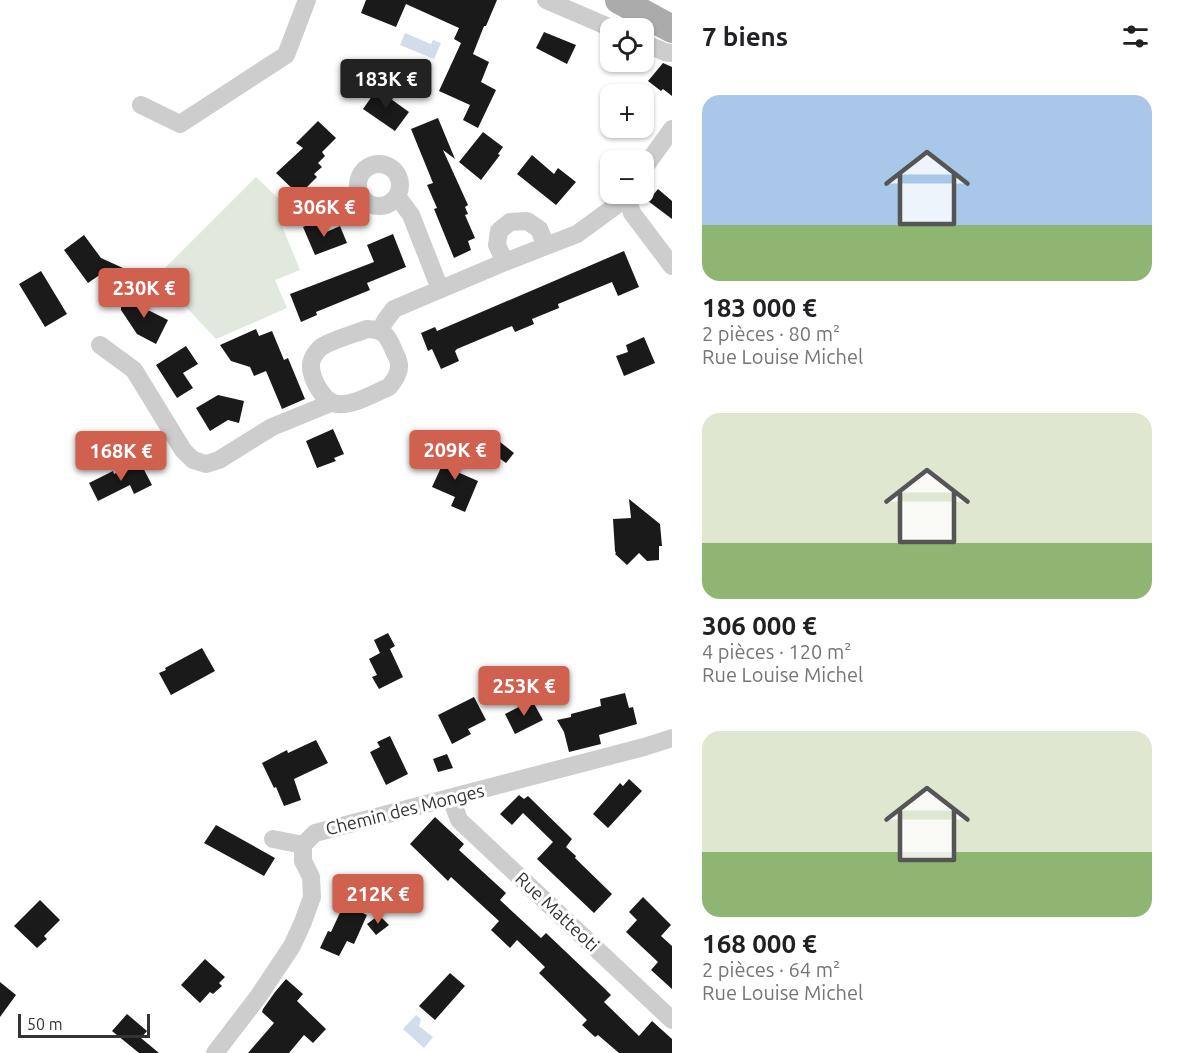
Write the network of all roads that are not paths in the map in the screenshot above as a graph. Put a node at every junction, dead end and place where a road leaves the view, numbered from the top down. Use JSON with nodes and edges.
{"nodes":[{"id":1,"x":307,"y":0,"type":"edge"},
{"id":2,"x":546,"y":0,"type":"edge"},
{"id":3,"x":619,"y":0,"type":"edge"},
{"id":4,"x":600,"y":23,"type":"edge"},
{"id":5,"x":672,"y":29,"type":"edge"},
{"id":6,"x":654,"y":47,"type":"edge"},
{"id":7,"x":672,"y":53,"type":"edge"},
{"id":8,"x":141,"y":105,"type":"dead end"},
{"id":9,"x":672,"y":129,"type":"edge"},
{"id":10,"x":654,"y":154,"type":"edge"},
{"id":11,"x":397,"y":196,"type":"dead end"},
{"id":12,"x":618,"y":204,"type":"edge"},
{"id":13,"x":629,"y":204,"type":"edge"},
{"id":14,"x":546,"y":246,"type":"junction"},
{"id":15,"x":505,"y":262,"type":"junction"},
{"id":16,"x":672,"y":266,"type":"edge"},
{"id":17,"x":440,"y":289,"type":"junction"},
{"id":18,"x":380,"y":330,"type":"junction"},
{"id":19,"x":100,"y":345,"type":"dead end"},
{"id":20,"x":329,"y":402,"type":"junction"},
{"id":21,"x":672,"y":738,"type":"edge"},
{"id":22,"x":451,"y":798,"type":"junction"},
{"id":23,"x":273,"y":838,"type":"dead end"},
{"id":24,"x":303,"y":845,"type":"junction"},
{"id":25,"x":672,"y":1020,"type":"edge"},
{"id":26,"x":215,"y":1053,"type":"edge"}],
"edges":[{"from":1,"to":8,"type":"street"},
{"from":2,"to":4,"type":"street"},
{"from":3,"to":5,"type":"main road"},
{"from":6,"to":7,"type":"street"},
{"from":9,"to":10,"type":"street"},
{"from":11,"to":17,"type":"street"},
{"from":12,"to":14,"type":"street"},
{"from":13,"to":16,"type":"street"},
{"from":14,"to":15,"type":"street"},
{"from":14,"to":15,"type":"street"},
{"from":15,"to":17,"type":"street"},
{"from":17,"to":18,"type":"street"},
{"from":18,"to":20,"type":"street"},
{"from":18,"to":20,"type":"street"},
{"from":19,"to":20,"type":"street"},
{"from":21,"to":22,"type":"street","name":"Chemin des Monges"},
{"from":22,"to":24,"type":"street","name":"Chemin des Monges"},
{"from":22,"to":25,"type":"street","name":"Rue Matteoti"},
{"from":23,"to":24,"type":"street"},
{"from":24,"to":26,"type":"street","name":"Chemin des Monges"}]}
